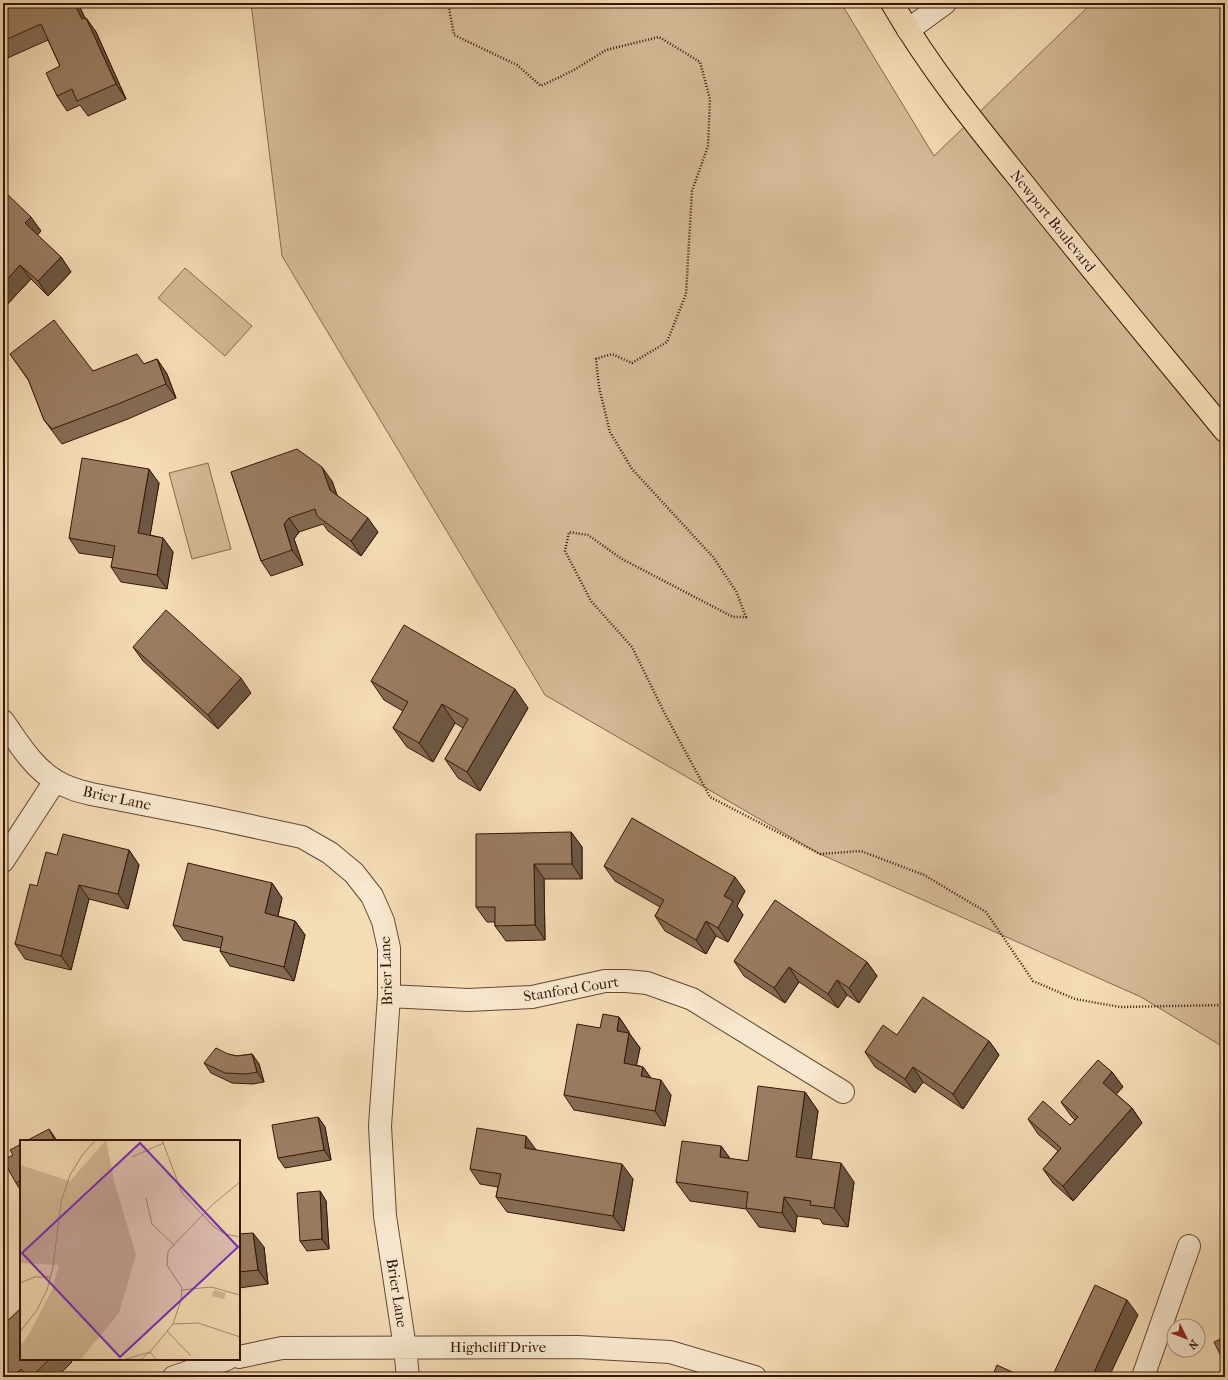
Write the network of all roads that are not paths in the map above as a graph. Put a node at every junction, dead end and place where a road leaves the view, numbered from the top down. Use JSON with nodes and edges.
{"nodes":[{"id":1,"x":892,"y":3,"type":"edge"},
{"id":2,"x":945,"y":3,"type":"edge"},
{"id":3,"x":908,"y":30,"type":"junction"},
{"id":4,"x":1225,"y":431,"type":"edge"},
{"id":5,"x":3,"y":721,"type":"edge"},
{"id":6,"x":55,"y":781,"type":"junction"},
{"id":7,"x":3,"y":861,"type":"edge"},
{"id":8,"x":389,"y":996,"type":"junction"},
{"id":9,"x":843,"y":1092,"type":"dead end"},
{"id":10,"x":1189,"y":1246,"type":"dead end"},
{"id":11,"x":405,"y":1348,"type":"junction"},
{"id":12,"x":240,"y":1356,"type":"edge"},
{"id":13,"x":224,"y":1360,"type":"edge"},
{"id":14,"x":174,"y":1377,"type":"edge"},
{"id":15,"x":408,"y":1377,"type":"edge"},
{"id":16,"x":755,"y":1377,"type":"edge"},
{"id":17,"x":1143,"y":1377,"type":"edge"}],
"edges":[{"from":1,"to":3,"type":"main road","name":"Newport Boulevard"},
{"from":2,"to":3,"type":"street"},
{"from":3,"to":4,"type":"main road","name":"Newport Boulevard"},
{"from":5,"to":6,"type":"street","name":"Brier Lane"},
{"from":6,"to":7,"type":"street"},
{"from":6,"to":8,"type":"street","name":"Brier Lane"},
{"from":8,"to":9,"type":"street","name":"Stanford Court"},
{"from":8,"to":11,"type":"street","name":"Brier Lane"},
{"from":10,"to":17,"type":"street"},
{"from":11,"to":12,"type":"street","name":"Highcliff Drive"},
{"from":11,"to":15,"type":"street","name":"Brier Lane"},
{"from":11,"to":16,"type":"street","name":"Highcliff Drive"},
{"from":13,"to":14,"type":"street"}]}
